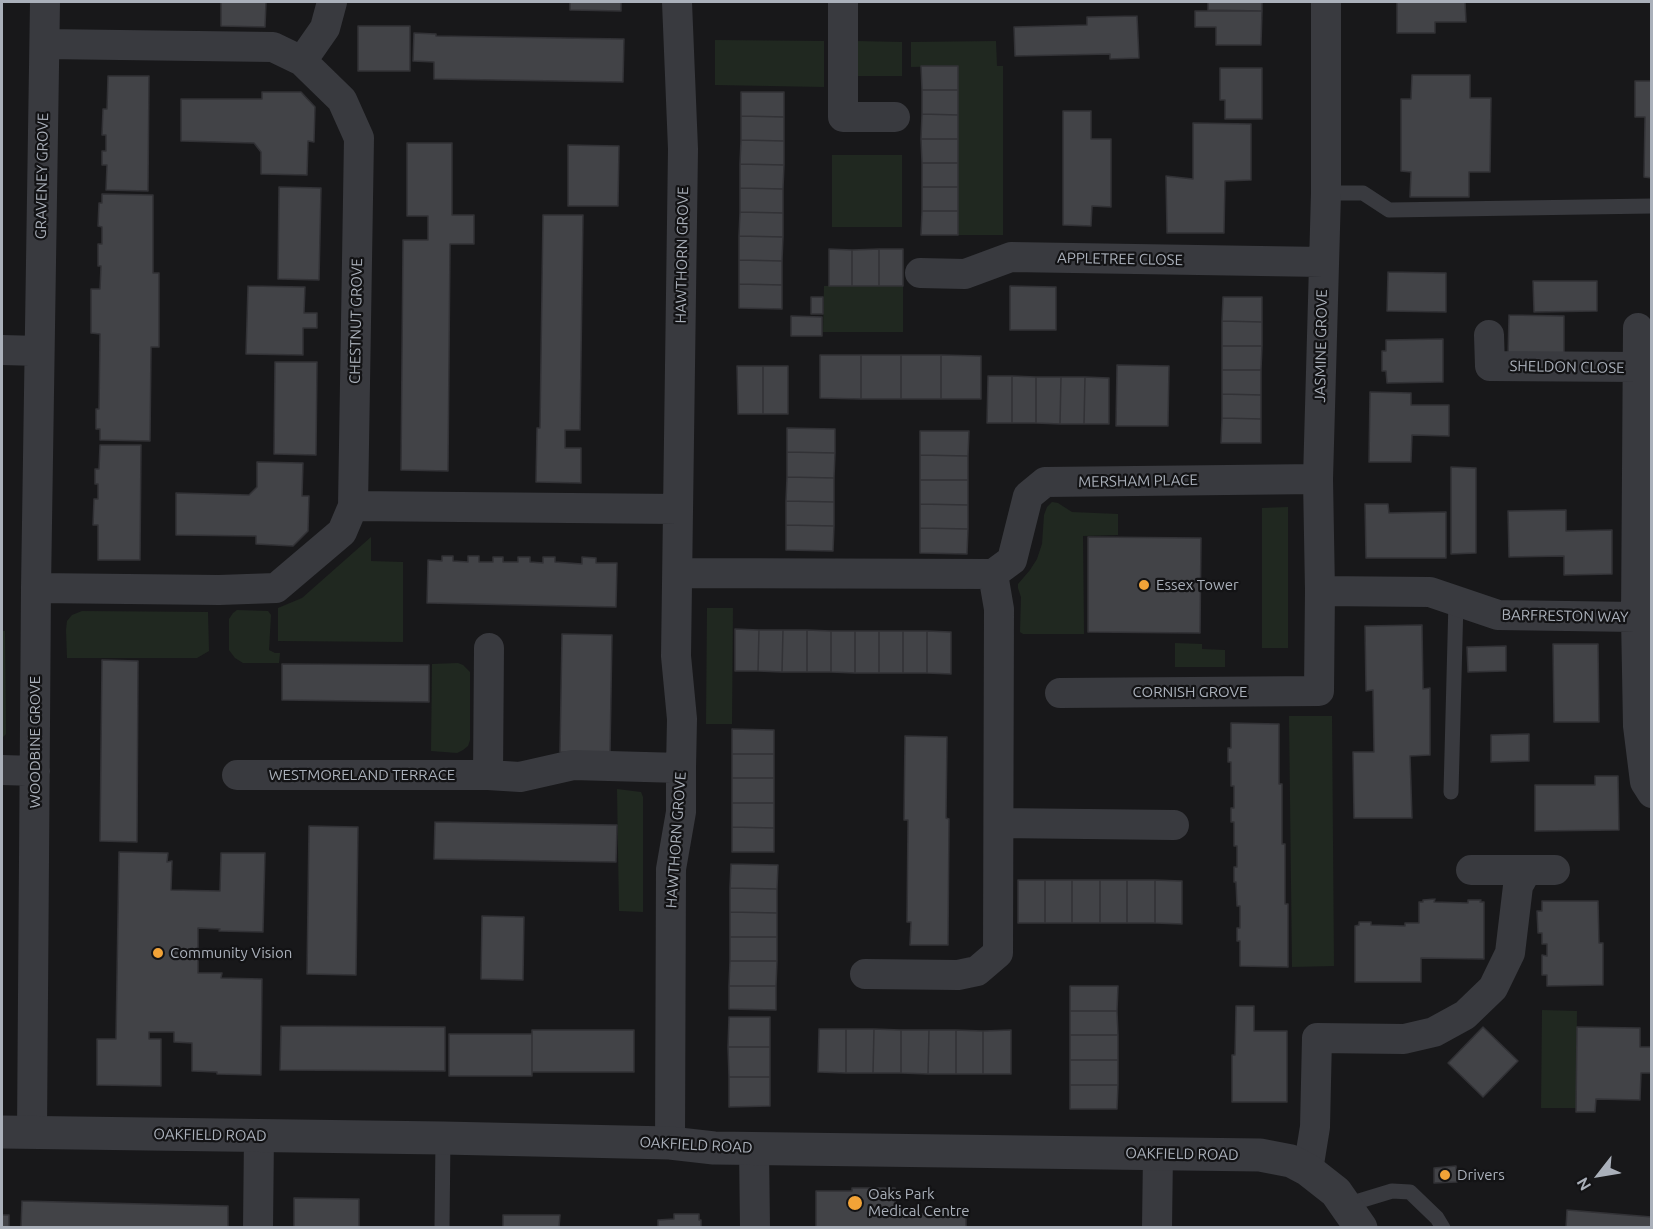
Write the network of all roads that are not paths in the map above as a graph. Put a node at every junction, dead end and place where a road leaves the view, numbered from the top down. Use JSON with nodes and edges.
{"nodes":[{"id":1,"x":45,"y":2,"type":"edge"},
{"id":2,"x":332,"y":2,"type":"edge"},
{"id":3,"x":677,"y":2,"type":"edge"},
{"id":4,"x":843,"y":2,"type":"edge"},
{"id":5,"x":1326,"y":2,"type":"edge"},
{"id":6,"x":45,"y":44,"type":"junction"},
{"id":7,"x":302,"y":61,"type":"junction"},
{"id":8,"x":895,"y":117,"type":"dead end"},
{"id":9,"x":1326,"y":193,"type":"junction"},
{"id":10,"x":1652,"y":206,"type":"edge"},
{"id":11,"x":1323,"y":262,"type":"junction"},
{"id":12,"x":920,"y":273,"type":"dead end"},
{"id":13,"x":1638,"y":328,"type":"dead end"},
{"id":14,"x":1490,"y":335,"type":"dead end"},
{"id":15,"x":2,"y":350,"type":"edge"},
{"id":16,"x":39,"y":351,"type":"junction"},
{"id":17,"x":1638,"y":368,"type":"junction"},
{"id":18,"x":1318,"y":479,"type":"junction"},
{"id":19,"x":1645,"y":481,"type":"edge"},
{"id":20,"x":353,"y":506,"type":"junction"},
{"id":21,"x":678,"y":509,"type":"junction"},
{"id":22,"x":1002,"y":567,"type":"junction"},
{"id":23,"x":678,"y":573,"type":"junction"},
{"id":24,"x":36,"y":588,"type":"junction"},
{"id":25,"x":1320,"y":591,"type":"junction"},
{"id":26,"x":1456,"y":601,"type":"junction"},
{"id":27,"x":1636,"y":617,"type":"junction"},
{"id":28,"x":489,"y":648,"type":"dead end"},
{"id":29,"x":1319,"y":691,"type":"joint"},
{"id":30,"x":1060,"y":693,"type":"dead end"},
{"id":31,"x":681,"y":768,"type":"junction"},
{"id":32,"x":2,"y":770,"type":"edge"},
{"id":33,"x":35,"y":771,"type":"junction"},
{"id":34,"x":237,"y":775,"type":"dead end"},
{"id":35,"x":488,"y":775,"type":"junction"},
{"id":36,"x":1451,"y":792,"type":"dead end"},
{"id":37,"x":1652,"y":793,"type":"edge"},
{"id":38,"x":999,"y":823,"type":"junction"},
{"id":39,"x":1174,"y":825,"type":"dead end"},
{"id":40,"x":1471,"y":870,"type":"dead end"},
{"id":41,"x":865,"y":974,"type":"dead end"},
{"id":42,"x":16,"y":1132,"type":"edge"},
{"id":43,"x":259,"y":1136,"type":"junction"},
{"id":44,"x":443,"y":1138,"type":"junction"},
{"id":45,"x":670,"y":1143,"type":"junction"},
{"id":46,"x":754,"y":1149,"type":"junction"},
{"id":47,"x":1158,"y":1153,"type":"junction"},
{"id":48,"x":1308,"y":1170,"type":"junction"},
{"id":49,"x":1354,"y":1216,"type":"edge"},
{"id":50,"x":258,"y":1227,"type":"edge"},
{"id":51,"x":442,"y":1227,"type":"edge"},
{"id":52,"x":755,"y":1227,"type":"edge"},
{"id":53,"x":1157,"y":1227,"type":"edge"},
{"id":54,"x":1443,"y":1227,"type":"edge"}],
"edges":[{"from":1,"to":6,"type":"street","name":"GRAVENEY GROVE"},
{"from":2,"to":7,"type":"street"},
{"from":3,"to":21,"type":"street","name":"HAWTHORN GROVE"},
{"from":4,"to":8,"type":"street"},
{"from":5,"to":9,"type":"street","name":"JASMINE GROVE"},
{"from":6,"to":7,"type":"street","name":"CHESTNUT GROVE"},
{"from":6,"to":16,"type":"street","name":"GRAVENEY GROVE"},
{"from":7,"to":20,"type":"street","name":"CHESTNUT GROVE"},
{"from":9,"to":10,"type":"lane"},
{"from":9,"to":11,"type":"street","name":"JASMINE GROVE"},
{"from":11,"to":12,"type":"street","name":"APPLETREE CLOSE"},
{"from":11,"to":18,"type":"street","name":"JASMINE GROVE"},
{"from":13,"to":17,"type":"street","name":"SHELDON CLOSE"},
{"from":14,"to":17,"type":"street","name":"SHELDON CLOSE"},
{"from":15,"to":16,"type":"street"},
{"from":16,"to":24,"type":"street","name":"WOODBINE GROVE"},
{"from":17,"to":19,"type":"street","name":"SHELDON CLOSE"},
{"from":18,"to":22,"type":"street","name":"MERSHAM PLACE"},
{"from":18,"to":25,"type":"street","name":"JASMINE GROVE"},
{"from":19,"to":27,"type":"street","name":"SHELDON CLOSE"},
{"from":20,"to":21,"type":"street"},
{"from":20,"to":24,"type":"street","name":"CHESTNUT GROVE"},
{"from":21,"to":23,"type":"street","name":"HAWTHORN GROVE"},
{"from":22,"to":23,"type":"street"},
{"from":22,"to":38,"type":"street"},
{"from":23,"to":31,"type":"street","name":"HAWTHORN GROVE"},
{"from":24,"to":33,"type":"street","name":"WOODBINE GROVE"},
{"from":25,"to":26,"type":"street","name":"BARFRESTON WAY"},
{"from":25,"to":29,"type":"street","name":"JASMINE GROVE"},
{"from":26,"to":27,"type":"street","name":"BARFRESTON WAY"},
{"from":26,"to":36,"type":"lane"},
{"from":27,"to":37,"type":"street","name":"BARFRESTON WAY"},
{"from":28,"to":35,"type":"street"},
{"from":29,"to":30,"type":"street","name":"CORNISH GROVE"},
{"from":31,"to":35,"type":"street","name":"WESTMORELAND TERRACE"},
{"from":31,"to":45,"type":"street","name":"HAWTHORN GROVE"},
{"from":32,"to":33,"type":"street"},
{"from":33,"to":42,"type":"street","name":"WOODBINE GROVE"},
{"from":34,"to":35,"type":"street","name":"WESTMORELAND TERRACE"},
{"from":38,"to":39,"type":"street"},
{"from":38,"to":41,"type":"street"},
{"from":40,"to":48,"type":"street"},
{"from":42,"to":43,"type":"street","name":"OAKFIELD ROAD"},
{"from":43,"to":44,"type":"street","name":"OAKFIELD ROAD"},
{"from":43,"to":50,"type":"street"},
{"from":44,"to":45,"type":"street","name":"OAKFIELD ROAD"},
{"from":44,"to":51,"type":"lane"},
{"from":45,"to":46,"type":"street","name":"OAKFIELD ROAD"},
{"from":46,"to":47,"type":"street","name":"OAKFIELD ROAD"},
{"from":46,"to":52,"type":"street"},
{"from":47,"to":48,"type":"street","name":"OAKFIELD ROAD"},
{"from":47,"to":53,"type":"street"},
{"from":48,"to":49,"type":"street","name":"OAKFIELD ROAD"},
{"from":49,"to":54,"type":"lane"}]}
